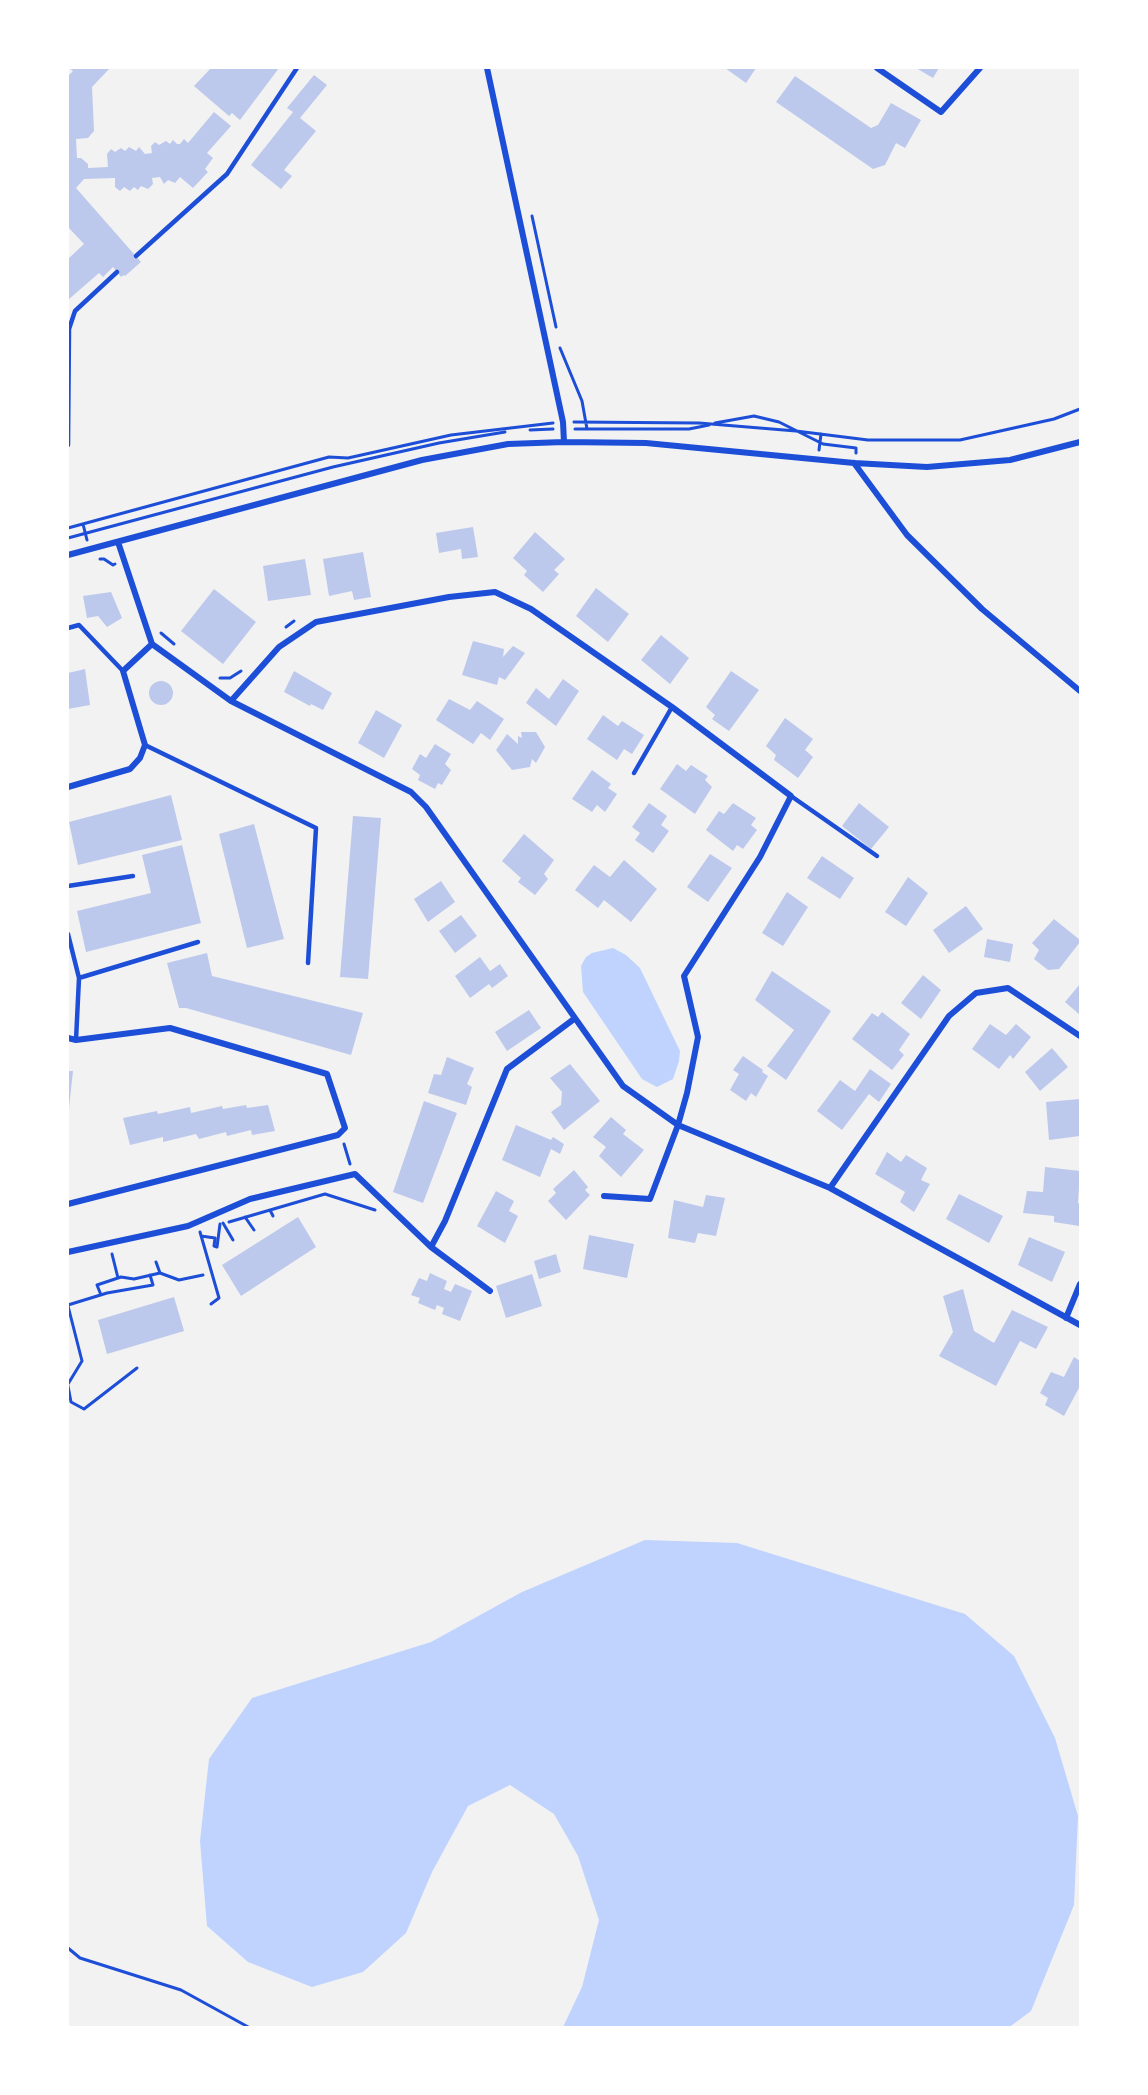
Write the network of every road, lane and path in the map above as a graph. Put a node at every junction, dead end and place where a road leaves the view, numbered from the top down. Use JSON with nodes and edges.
{"nodes":[{"id":1,"x":297,"y":68,"type":"edge"},
{"id":2,"x":487,"y":68,"type":"edge"},
{"id":3,"x":877,"y":68,"type":"edge"},
{"id":4,"x":980,"y":68,"type":"edge"},
{"id":5,"x":531,"y":214,"type":"dead end"},
{"id":6,"x":136,"y":256,"type":"dead end"},
{"id":7,"x":117,"y":272,"type":"dead end"},
{"id":8,"x":556,"y":328,"type":"dead end"},
{"id":9,"x":558,"y":338,"type":"dead end"},
{"id":10,"x":587,"y":429,"type":"dead end"},
{"id":11,"x":564,"y":442,"type":"junction"},
{"id":12,"x":1080,"y":442,"type":"edge"},
{"id":13,"x":68,"y":445,"type":"edge"},
{"id":14,"x":854,"y":463,"type":"junction"},
{"id":15,"x":118,"y":542,"type":"junction"},
{"id":16,"x":68,"y":555,"type":"edge"},
{"id":17,"x":92,"y":560,"type":"dead end"},
{"id":18,"x":125,"y":561,"type":"junction"},
{"id":19,"x":294,"y":621,"type":"dead end"},
{"id":20,"x":157,"y":625,"type":"dead end"},
{"id":21,"x":68,"y":628,"type":"edge"},
{"id":22,"x":279,"y":633,"type":"dead end"},
{"id":23,"x":152,"y":644,"type":"junction"},
{"id":24,"x":180,"y":649,"type":"dead end"},
{"id":25,"x":243,"y":670,"type":"dead end"},
{"id":26,"x":123,"y":671,"type":"junction"},
{"id":27,"x":216,"y":678,"type":"dead end"},
{"id":28,"x":1080,"y":691,"type":"edge"},
{"id":29,"x":231,"y":700,"type":"junction"},
{"id":30,"x":672,"y":707,"type":"junction"},
{"id":31,"x":144,"y":746,"type":"junction"},
{"id":32,"x":633,"y":773,"type":"dead end"},
{"id":33,"x":68,"y":787,"type":"edge"},
{"id":34,"x":791,"y":796,"type":"junction"},
{"id":35,"x":877,"y":856,"type":"dead end"},
{"id":36,"x":133,"y":876,"type":"dead end"},
{"id":37,"x":68,"y":886,"type":"edge"},
{"id":38,"x":68,"y":934,"type":"edge"},
{"id":39,"x":198,"y":942,"type":"dead end"},
{"id":40,"x":308,"y":963,"type":"dead end"},
{"id":41,"x":79,"y":978,"type":"junction"},
{"id":42,"x":574,"y":1019,"type":"junction"},
{"id":43,"x":1080,"y":1036,"type":"edge"},
{"id":44,"x":68,"y":1038,"type":"edge"},
{"id":45,"x":76,"y":1040,"type":"junction"},
{"id":46,"x":678,"y":1125,"type":"junction"},
{"id":47,"x":338,"y":1135,"type":"junction"},
{"id":48,"x":353,"y":1174,"type":"junction"},
{"id":49,"x":830,"y":1188,"type":"junction"},
{"id":50,"x":604,"y":1197,"type":"dead end"},
{"id":51,"x":386,"y":1203,"type":"junction"},
{"id":52,"x":68,"y":1204,"type":"edge"},
{"id":53,"x":270,"y":1210,"type":"junction"},
{"id":54,"x":273,"y":1216,"type":"dead end"},
{"id":55,"x":245,"y":1217,"type":"junction"},
{"id":56,"x":222,"y":1224,"type":"junction"},
{"id":57,"x":199,"y":1230,"type":"junction"},
{"id":58,"x":255,"y":1230,"type":"dead end"},
{"id":59,"x":190,"y":1233,"type":"dead end"},
{"id":60,"x":200,"y":1236,"type":"junction"},
{"id":61,"x":233,"y":1240,"type":"dead end"},
{"id":62,"x":431,"y":1247,"type":"junction"},
{"id":63,"x":121,"y":1249,"type":"dead end"},
{"id":64,"x":68,"y":1252,"type":"edge"},
{"id":65,"x":156,"y":1262,"type":"dead end"},
{"id":66,"x":160,"y":1273,"type":"junction"},
{"id":67,"x":150,"y":1275,"type":"junction"},
{"id":68,"x":203,"y":1275,"type":"dead end"},
{"id":69,"x":118,"y":1278,"type":"junction"},
{"id":70,"x":1080,"y":1284,"type":"edge"},
{"id":71,"x":490,"y":1291,"type":"dead end"},
{"id":72,"x":101,"y":1295,"type":"junction"},
{"id":73,"x":211,"y":1304,"type":"dead end"},
{"id":74,"x":68,"y":1305,"type":"edge"},
{"id":75,"x":1066,"y":1318,"type":"junction"},
{"id":76,"x":68,"y":1323,"type":"edge"},
{"id":77,"x":72,"y":1324,"type":"junction"},
{"id":78,"x":1080,"y":1325,"type":"edge"},
{"id":79,"x":137,"y":1368,"type":"dead end"},
{"id":80,"x":68,"y":1385,"type":"edge"},
{"id":81,"x":68,"y":1948,"type":"edge"},
{"id":82,"x":250,"y":2028,"type":"edge"}],
"edges":[{"from":1,"to":6,"type":"lane"},
{"from":2,"to":11,"type":"street"},
{"from":3,"to":4,"type":"street"},
{"from":5,"to":8,"type":"path"},
{"from":7,"to":13,"type":"lane"},
{"from":9,"to":10,"type":"path"},
{"from":11,"to":14,"type":"street"},
{"from":11,"to":15,"type":"street"},
{"from":12,"to":14,"type":"street"},
{"from":14,"to":28,"type":"street"},
{"from":15,"to":16,"type":"street"},
{"from":15,"to":18,"type":"street"},
{"from":17,"to":18,"type":"path"},
{"from":18,"to":23,"type":"street"},
{"from":19,"to":22,"type":"path"},
{"from":20,"to":24,"type":"path"},
{"from":21,"to":26,"type":"lane"},
{"from":23,"to":26,"type":"street"},
{"from":23,"to":29,"type":"street"},
{"from":25,"to":27,"type":"path"},
{"from":26,"to":31,"type":"street"},
{"from":29,"to":30,"type":"street"},
{"from":29,"to":42,"type":"street"},
{"from":30,"to":32,"type":"lane"},
{"from":30,"to":34,"type":"street"},
{"from":31,"to":33,"type":"street"},
{"from":31,"to":40,"type":"lane"},
{"from":34,"to":35,"type":"lane"},
{"from":34,"to":46,"type":"street"},
{"from":36,"to":37,"type":"lane"},
{"from":38,"to":41,"type":"lane"},
{"from":39,"to":41,"type":"lane"},
{"from":41,"to":45,"type":"lane"},
{"from":42,"to":46,"type":"street"},
{"from":42,"to":62,"type":"street"},
{"from":43,"to":49,"type":"street"},
{"from":44,"to":45,"type":"street"},
{"from":45,"to":47,"type":"street"},
{"from":46,"to":49,"type":"street"},
{"from":46,"to":50,"type":"street"},
{"from":47,"to":48,"type":"path"},
{"from":47,"to":52,"type":"street"},
{"from":48,"to":51,"type":"street"},
{"from":48,"to":64,"type":"street"},
{"from":49,"to":75,"type":"street"},
{"from":51,"to":53,"type":"path"},
{"from":51,"to":62,"type":"street"},
{"from":53,"to":54,"type":"path"},
{"from":53,"to":55,"type":"path"},
{"from":55,"to":56,"type":"path"},
{"from":55,"to":58,"type":"path"},
{"from":56,"to":57,"type":"path"},
{"from":56,"to":60,"type":"path"},
{"from":56,"to":61,"type":"path"},
{"from":57,"to":59,"type":"path"},
{"from":57,"to":60,"type":"path"},
{"from":60,"to":73,"type":"path"},
{"from":62,"to":71,"type":"street"},
{"from":63,"to":69,"type":"path"},
{"from":65,"to":66,"type":"path"},
{"from":66,"to":67,"type":"path"},
{"from":66,"to":68,"type":"path"},
{"from":67,"to":69,"type":"path"},
{"from":67,"to":72,"type":"path"},
{"from":69,"to":72,"type":"path"},
{"from":70,"to":75,"type":"street"},
{"from":72,"to":74,"type":"path"},
{"from":74,"to":77,"type":"path"},
{"from":75,"to":78,"type":"street"},
{"from":76,"to":77,"type":"path"},
{"from":77,"to":80,"type":"path"},
{"from":79,"to":80,"type":"path"},
{"from":81,"to":82,"type":"path"}]}
